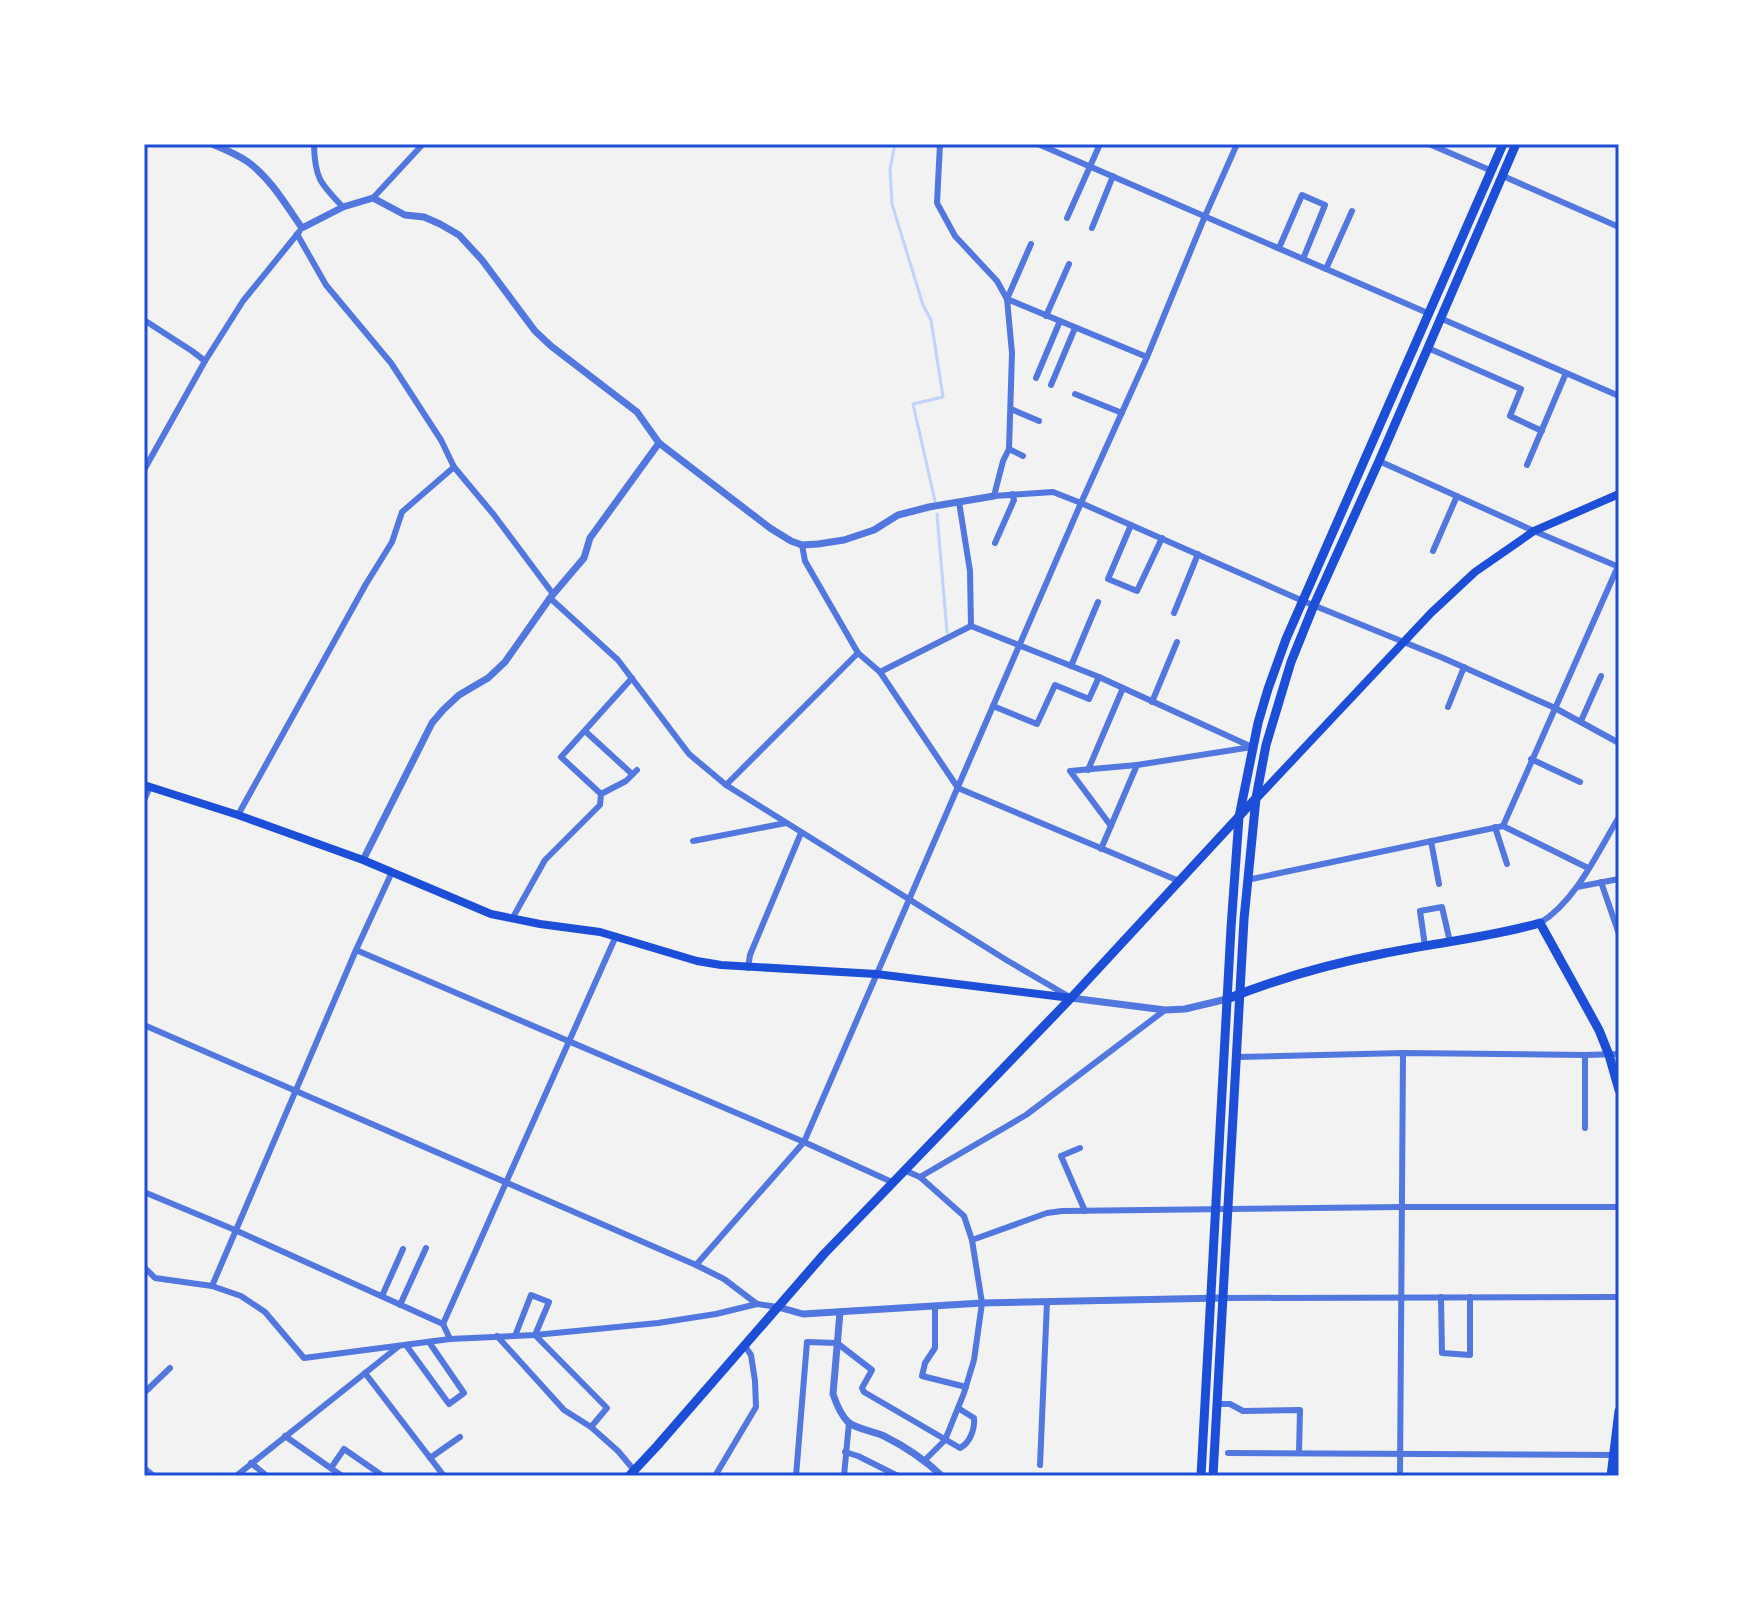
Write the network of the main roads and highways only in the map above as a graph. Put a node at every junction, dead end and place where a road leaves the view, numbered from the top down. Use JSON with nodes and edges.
{"nodes":[{"id":1,"x":1503,"y":144,"type":"edge"},
{"id":2,"x":1516,"y":144,"type":"edge"},
{"id":3,"x":1619,"y":494,"type":"edge"},
{"id":4,"x":1308,"y":603,"type":"junction"},
{"id":5,"x":147,"y":786,"type":"edge"},
{"id":6,"x":1256,"y":798,"type":"junction"},
{"id":7,"x":1239,"y":817,"type":"junction"},
{"id":8,"x":1240,"y":994,"type":"junction"},
{"id":9,"x":1071,"y":998,"type":"junction"},
{"id":10,"x":1227,"y":999,"type":"junction"},
{"id":11,"x":1614,"y":1054,"type":"edge"},
{"id":12,"x":1619,"y":1090,"type":"edge"},
{"id":13,"x":1619,"y":1411,"type":"edge"},
{"id":14,"x":632,"y":1474,"type":"edge"},
{"id":15,"x":1201,"y":1476,"type":"edge"},
{"id":16,"x":1213,"y":1476,"type":"edge"},
{"id":17,"x":1611,"y":1476,"type":"edge"}],
"edges":[{"from":1,"to":4,"type":"main road"},
{"from":2,"to":4,"type":"main road"},
{"from":3,"to":6,"type":"main road"},
{"from":4,"to":6,"type":"main road"},
{"from":4,"to":7,"type":"main road"},
{"from":5,"to":9,"type":"main road"},
{"from":6,"to":7,"type":"main road"},
{"from":6,"to":8,"type":"main road"},
{"from":7,"to":9,"type":"main road"},
{"from":7,"to":10,"type":"main road"},
{"from":8,"to":10,"type":"main road"},
{"from":8,"to":11,"type":"main road"},
{"from":8,"to":16,"type":"main road"},
{"from":9,"to":14,"type":"main road"},
{"from":10,"to":15,"type":"main road"},
{"from":11,"to":12,"type":"main road"},
{"from":13,"to":17,"type":"main road"}]}
